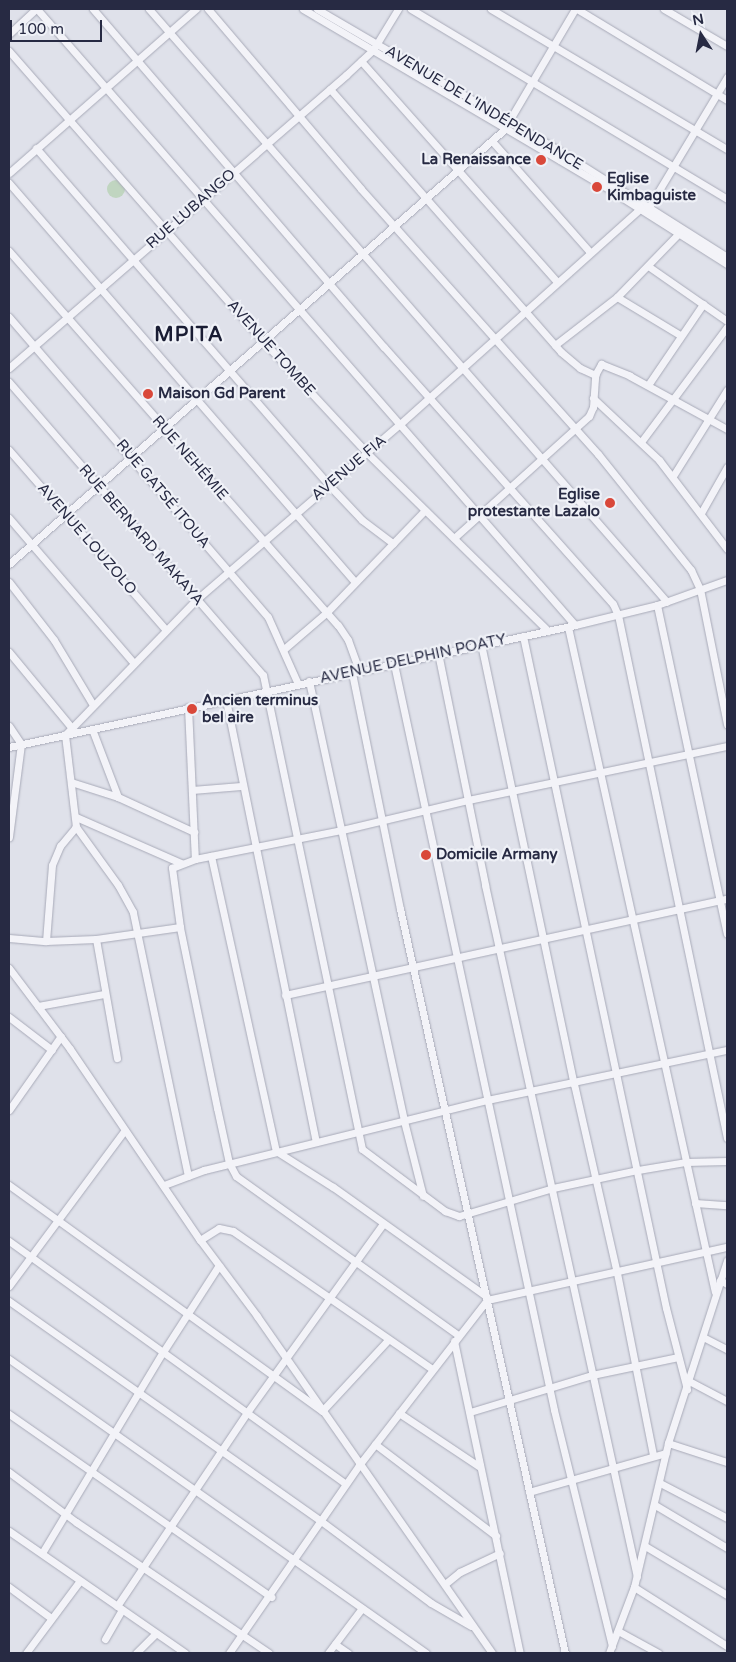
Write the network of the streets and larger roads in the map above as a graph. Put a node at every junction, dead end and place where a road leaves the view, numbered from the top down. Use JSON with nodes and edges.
{"nodes":[{"id":1,"x":37,"y":9,"type":"edge"},
{"id":2,"x":93,"y":9,"type":"edge"},
{"id":3,"x":149,"y":9,"type":"edge"},
{"id":4,"x":196,"y":9,"type":"edge"},
{"id":5,"x":208,"y":9,"type":"edge"},
{"id":6,"x":303,"y":9,"type":"edge"},
{"id":7,"x":316,"y":9,"type":"edge"},
{"id":8,"x":398,"y":9,"type":"edge"},
{"id":9,"x":411,"y":9,"type":"edge"},
{"id":10,"x":491,"y":9,"type":"edge"},
{"id":11,"x":576,"y":9,"type":"edge"},
{"id":12,"x":664,"y":9,"type":"edge"},
{"id":13,"x":169,"y":32,"type":"junction"},
{"id":14,"x":9,"y":34,"type":"edge"},
{"id":15,"x":552,"y":46,"type":"junction"},
{"id":16,"x":727,"y":46,"type":"edge"},
{"id":17,"x":375,"y":47,"type":"junction"},
{"id":18,"x":9,"y":51,"type":"edge"},
{"id":19,"x":137,"y":60,"type":"junction"},
{"id":20,"x":361,"y":61,"type":"junction"},
{"id":21,"x":727,"y":77,"type":"edge"},
{"id":22,"x":531,"y":82,"type":"junction"},
{"id":23,"x":107,"y":86,"type":"junction"},
{"id":24,"x":330,"y":89,"type":"junction"},
{"id":25,"x":717,"y":94,"type":"junction"},
{"id":26,"x":727,"y":100,"type":"edge"},
{"id":27,"x":300,"y":115,"type":"junction"},
{"id":28,"x":69,"y":119,"type":"junction"},
{"id":29,"x":507,"y":125,"type":"junction"},
{"id":30,"x":696,"y":130,"type":"junction"},
{"id":31,"x":492,"y":141,"type":"junction"},
{"id":32,"x":267,"y":144,"type":"junction"},
{"id":33,"x":36,"y":148,"type":"junction"},
{"id":34,"x":727,"y":150,"type":"edge"},
{"id":35,"x":675,"y":165,"type":"junction"},
{"id":36,"x":459,"y":170,"type":"junction"},
{"id":37,"x":9,"y":172,"type":"edge"},
{"id":38,"x":233,"y":172,"type":"junction"},
{"id":39,"x":9,"y":182,"type":"edge"},
{"id":40,"x":204,"y":198,"type":"junction"},
{"id":41,"x":426,"y":199,"type":"junction"},
{"id":42,"x":727,"y":199,"type":"edge"},
{"id":43,"x":645,"y":208,"type":"junction"},
{"id":44,"x":395,"y":225,"type":"junction"},
{"id":45,"x":169,"y":232,"type":"junction"},
{"id":46,"x":678,"y":233,"type":"junction"},
{"id":47,"x":9,"y":251,"type":"edge"},
{"id":48,"x":590,"y":252,"type":"junction"},
{"id":49,"x":362,"y":254,"type":"junction"},
{"id":50,"x":727,"y":257,"type":"edge"},
{"id":51,"x":132,"y":260,"type":"junction"},
{"id":52,"x":727,"y":264,"type":"edge"},
{"id":53,"x":648,"y":266,"type":"junction"},
{"id":54,"x":557,"y":282,"type":"junction"},
{"id":55,"x":330,"y":283,"type":"junction"},
{"id":56,"x":100,"y":288,"type":"junction"},
{"id":57,"x":617,"y":297,"type":"junction"},
{"id":58,"x":703,"y":304,"type":"junction"},
{"id":59,"x":300,"y":310,"type":"junction"},
{"id":60,"x":525,"y":310,"type":"junction"},
{"id":61,"x":9,"y":317,"type":"edge"},
{"id":62,"x":67,"y":318,"type":"junction"},
{"id":63,"x":727,"y":321,"type":"edge"},
{"id":64,"x":727,"y":327,"type":"edge"},
{"id":65,"x":680,"y":335,"type":"junction"},
{"id":66,"x":495,"y":337,"type":"junction"},
{"id":67,"x":263,"y":342,"type":"junction"},
{"id":68,"x":555,"y":345,"type":"junction"},
{"id":69,"x":35,"y":346,"type":"junction"},
{"id":70,"x":462,"y":367,"type":"junction"},
{"id":71,"x":9,"y":368,"type":"edge"},
{"id":72,"x":229,"y":372,"type":"junction"},
{"id":73,"x":595,"y":375,"type":"junction"},
{"id":74,"x":9,"y":382,"type":"edge"},
{"id":75,"x":648,"y":385,"type":"junction"},
{"id":76,"x":727,"y":390,"type":"edge"},
{"id":77,"x":430,"y":397,"type":"junction"},
{"id":78,"x":593,"y":398,"type":"junction"},
{"id":79,"x":197,"y":399,"type":"junction"},
{"id":80,"x":674,"y":401,"type":"junction"},
{"id":81,"x":709,"y":418,"type":"junction"},
{"id":82,"x":400,"y":424,"type":"junction"},
{"id":83,"x":164,"y":428,"type":"junction"},
{"id":84,"x":576,"y":429,"type":"junction"},
{"id":85,"x":727,"y":429,"type":"edge"},
{"id":86,"x":642,"y":442,"type":"junction"},
{"id":87,"x":9,"y":450,"type":"edge"},
{"id":88,"x":367,"y":453,"type":"junction"},
{"id":89,"x":133,"y":458,"type":"junction"},
{"id":90,"x":542,"y":458,"type":"junction"},
{"id":91,"x":727,"y":467,"type":"edge"},
{"id":92,"x":673,"y":476,"type":"junction"},
{"id":93,"x":329,"y":485,"type":"junction"},
{"id":94,"x":99,"y":486,"type":"junction"},
{"id":95,"x":509,"y":487,"type":"junction"},
{"id":96,"x":425,"y":510,"type":"junction"},
{"id":97,"x":297,"y":512,"type":"junction"},
{"id":98,"x":702,"y":513,"type":"junction"},
{"id":99,"x":66,"y":515,"type":"junction"},
{"id":100,"x":479,"y":515,"type":"junction"},
{"id":101,"x":9,"y":518,"type":"edge"},
{"id":102,"x":454,"y":538,"type":"junction"},
{"id":103,"x":263,"y":542,"type":"junction"},
{"id":104,"x":393,"y":543,"type":"junction"},
{"id":105,"x":32,"y":544,"type":"junction"},
{"id":106,"x":727,"y":549,"type":"edge"},
{"id":107,"x":9,"y":564,"type":"edge"},
{"id":108,"x":228,"y":571,"type":"junction"},
{"id":109,"x":727,"y":580,"type":"edge"},
{"id":110,"x":9,"y":582,"type":"edge"},
{"id":111,"x":355,"y":582,"type":"junction"},
{"id":112,"x":700,"y":589,"type":"junction"},
{"id":113,"x":196,"y":599,"type":"junction"},
{"id":114,"x":666,"y":602,"type":"junction"},
{"id":115,"x":657,"y":605,"type":"junction"},
{"id":116,"x":327,"y":612,"type":"junction"},
{"id":117,"x":618,"y":615,"type":"junction"},
{"id":118,"x":572,"y":626,"type":"junction"},
{"id":119,"x":165,"y":629,"type":"junction"},
{"id":120,"x":548,"y":631,"type":"junction"},
{"id":121,"x":523,"y":636,"type":"junction"},
{"id":122,"x":481,"y":644,"type":"junction"},
{"id":123,"x":284,"y":649,"type":"junction"},
{"id":124,"x":9,"y":652,"type":"edge"},
{"id":125,"x":438,"y":653,"type":"junction"},
{"id":126,"x":134,"y":662,"type":"junction"},
{"id":127,"x":394,"y":664,"type":"junction"},
{"id":128,"x":355,"y":672,"type":"junction"},
{"id":129,"x":309,"y":681,"type":"junction"},
{"id":130,"x":298,"y":684,"type":"junction"},
{"id":131,"x":267,"y":691,"type":"junction"},
{"id":132,"x":226,"y":700,"type":"junction"},
{"id":133,"x":93,"y":705,"type":"junction"},
{"id":134,"x":188,"y":708,"type":"junction"},
{"id":135,"x":727,"y":724,"type":"edge"},
{"id":136,"x":9,"y":726,"type":"edge"},
{"id":137,"x":71,"y":728,"type":"junction"},
{"id":138,"x":92,"y":729,"type":"junction"},
{"id":139,"x":65,"y":735,"type":"junction"},
{"id":140,"x":22,"y":744,"type":"junction"},
{"id":141,"x":727,"y":746,"type":"edge"},
{"id":142,"x":9,"y":747,"type":"edge"},
{"id":143,"x":691,"y":753,"type":"junction"},
{"id":144,"x":648,"y":762,"type":"junction"},
{"id":145,"x":600,"y":774,"type":"junction"},
{"id":146,"x":71,"y":782,"type":"junction"},
{"id":147,"x":554,"y":783,"type":"junction"},
{"id":148,"x":242,"y":786,"type":"junction"},
{"id":149,"x":192,"y":790,"type":"junction"},
{"id":150,"x":512,"y":791,"type":"junction"},
{"id":151,"x":118,"y":797,"type":"junction"},
{"id":152,"x":468,"y":800,"type":"junction"},
{"id":153,"x":426,"y":811,"type":"junction"},
{"id":154,"x":76,"y":817,"type":"junction"},
{"id":155,"x":383,"y":821,"type":"junction"},
{"id":156,"x":76,"y":827,"type":"junction"},
{"id":157,"x":342,"y":830,"type":"junction"},
{"id":158,"x":194,"y":832,"type":"junction"},
{"id":159,"x":9,"y":837,"type":"edge"},
{"id":160,"x":296,"y":838,"type":"junction"},
{"id":161,"x":254,"y":847,"type":"junction"},
{"id":162,"x":212,"y":856,"type":"junction"},
{"id":163,"x":195,"y":859,"type":"junction"},
{"id":164,"x":181,"y":863,"type":"junction"},
{"id":165,"x":724,"y":900,"type":"edge"},
{"id":166,"x":680,"y":910,"type":"junction"},
{"id":167,"x":632,"y":920,"type":"junction"},
{"id":168,"x":180,"y":927,"type":"junction"},
{"id":169,"x":586,"y":931,"type":"junction"},
{"id":170,"x":138,"y":934,"type":"junction"},
{"id":171,"x":727,"y":934,"type":"edge"},
{"id":172,"x":9,"y":938,"type":"edge"},
{"id":173,"x":96,"y":939,"type":"junction"},
{"id":174,"x":544,"y":939,"type":"junction"},
{"id":175,"x":46,"y":941,"type":"junction"},
{"id":176,"x":499,"y":947,"type":"junction"},
{"id":177,"x":456,"y":958,"type":"junction"},
{"id":178,"x":413,"y":965,"type":"junction"},
{"id":179,"x":9,"y":968,"type":"edge"},
{"id":180,"x":372,"y":976,"type":"junction"},
{"id":181,"x":330,"y":987,"type":"junction"},
{"id":182,"x":104,"y":994,"type":"junction"},
{"id":183,"x":285,"y":995,"type":"junction"},
{"id":184,"x":38,"y":1006,"type":"junction"},
{"id":185,"x":9,"y":1017,"type":"edge"},
{"id":186,"x":61,"y":1036,"type":"junction"},
{"id":187,"x":52,"y":1050,"type":"junction"},
{"id":188,"x":727,"y":1050,"type":"edge"},
{"id":189,"x":710,"y":1054,"type":"junction"},
{"id":190,"x":117,"y":1058,"type":"dead end"},
{"id":191,"x":662,"y":1064,"type":"junction"},
{"id":192,"x":616,"y":1074,"type":"junction"},
{"id":193,"x":574,"y":1084,"type":"junction"},
{"id":194,"x":531,"y":1091,"type":"junction"},
{"id":195,"x":487,"y":1100,"type":"junction"},
{"id":196,"x":9,"y":1110,"type":"edge"},
{"id":197,"x":446,"y":1110,"type":"junction"},
{"id":198,"x":404,"y":1121,"type":"junction"},
{"id":199,"x":124,"y":1130,"type":"junction"},
{"id":200,"x":359,"y":1131,"type":"junction"},
{"id":201,"x":727,"y":1138,"type":"edge"},
{"id":202,"x":316,"y":1142,"type":"junction"},
{"id":203,"x":276,"y":1151,"type":"junction"},
{"id":204,"x":727,"y":1161,"type":"edge"},
{"id":205,"x":686,"y":1162,"type":"junction"},
{"id":206,"x":229,"y":1163,"type":"junction"},
{"id":207,"x":638,"y":1170,"type":"junction"},
{"id":208,"x":188,"y":1176,"type":"junction"},
{"id":209,"x":596,"y":1179,"type":"junction"},
{"id":210,"x":9,"y":1185,"type":"edge"},
{"id":211,"x":164,"y":1185,"type":"junction"},
{"id":212,"x":553,"y":1188,"type":"junction"},
{"id":213,"x":423,"y":1196,"type":"junction"},
{"id":214,"x":510,"y":1200,"type":"junction"},
{"id":215,"x":695,"y":1203,"type":"junction"},
{"id":216,"x":727,"y":1205,"type":"edge"},
{"id":217,"x":467,"y":1215,"type":"junction"},
{"id":218,"x":57,"y":1220,"type":"junction"},
{"id":219,"x":383,"y":1224,"type":"junction"},
{"id":220,"x":200,"y":1240,"type":"junction"},
{"id":221,"x":9,"y":1241,"type":"edge"},
{"id":222,"x":727,"y":1247,"type":"edge"},
{"id":223,"x":705,"y":1252,"type":"junction"},
{"id":224,"x":31,"y":1256,"type":"junction"},
{"id":225,"x":727,"y":1260,"type":"edge"},
{"id":226,"x":355,"y":1262,"type":"junction"},
{"id":227,"x":657,"y":1263,"type":"junction"},
{"id":228,"x":219,"y":1265,"type":"junction"},
{"id":229,"x":617,"y":1273,"type":"junction"},
{"id":230,"x":720,"y":1280,"type":"junction"},
{"id":231,"x":573,"y":1282,"type":"junction"},
{"id":232,"x":727,"y":1284,"type":"edge"},
{"id":233,"x":9,"y":1286,"type":"edge"},
{"id":234,"x":531,"y":1292,"type":"junction"},
{"id":235,"x":715,"y":1292,"type":"junction"},
{"id":236,"x":486,"y":1298,"type":"junction"},
{"id":237,"x":330,"y":1299,"type":"junction"},
{"id":238,"x":9,"y":1301,"type":"edge"},
{"id":239,"x":188,"y":1314,"type":"junction"},
{"id":240,"x":703,"y":1337,"type":"junction"},
{"id":241,"x":456,"y":1338,"type":"junction"},
{"id":242,"x":388,"y":1340,"type":"junction"},
{"id":243,"x":727,"y":1350,"type":"edge"},
{"id":244,"x":163,"y":1352,"type":"junction"},
{"id":245,"x":678,"y":1357,"type":"junction"},
{"id":246,"x":286,"y":1358,"type":"junction"},
{"id":247,"x":9,"y":1359,"type":"edge"},
{"id":248,"x":636,"y":1365,"type":"junction"},
{"id":249,"x":432,"y":1369,"type":"junction"},
{"id":250,"x":592,"y":1375,"type":"junction"},
{"id":251,"x":273,"y":1377,"type":"junction"},
{"id":252,"x":689,"y":1381,"type":"junction"},
{"id":253,"x":550,"y":1387,"type":"junction"},
{"id":254,"x":687,"y":1389,"type":"junction"},
{"id":255,"x":139,"y":1391,"type":"junction"},
{"id":256,"x":509,"y":1400,"type":"junction"},
{"id":257,"x":727,"y":1401,"type":"edge"},
{"id":258,"x":322,"y":1411,"type":"junction"},
{"id":259,"x":248,"y":1412,"type":"junction"},
{"id":260,"x":470,"y":1412,"type":"junction"},
{"id":261,"x":399,"y":1413,"type":"junction"},
{"id":262,"x":9,"y":1414,"type":"edge"},
{"id":263,"x":114,"y":1432,"type":"junction"},
{"id":264,"x":668,"y":1443,"type":"junction"},
{"id":265,"x":375,"y":1444,"type":"junction"},
{"id":266,"x":222,"y":1451,"type":"junction"},
{"id":267,"x":666,"y":1453,"type":"junction"},
{"id":268,"x":653,"y":1455,"type":"junction"},
{"id":269,"x":727,"y":1462,"type":"edge"},
{"id":270,"x":359,"y":1465,"type":"junction"},
{"id":271,"x":612,"y":1466,"type":"junction"},
{"id":272,"x":480,"y":1467,"type":"junction"},
{"id":273,"x":91,"y":1469,"type":"junction"},
{"id":274,"x":9,"y":1472,"type":"edge"},
{"id":275,"x":571,"y":1480,"type":"junction"},
{"id":276,"x":660,"y":1483,"type":"junction"},
{"id":277,"x":346,"y":1484,"type":"junction"},
{"id":278,"x":196,"y":1490,"type":"junction"},
{"id":279,"x":529,"y":1492,"type":"junction"},
{"id":280,"x":655,"y":1505,"type":"junction"},
{"id":281,"x":65,"y":1513,"type":"junction"},
{"id":282,"x":727,"y":1518,"type":"edge"},
{"id":283,"x":322,"y":1521,"type":"junction"},
{"id":284,"x":171,"y":1525,"type":"junction"},
{"id":285,"x":9,"y":1531,"type":"edge"},
{"id":286,"x":496,"y":1536,"type":"junction"},
{"id":287,"x":645,"y":1546,"type":"junction"},
{"id":288,"x":727,"y":1548,"type":"edge"},
{"id":289,"x":42,"y":1553,"type":"junction"},
{"id":290,"x":500,"y":1553,"type":"junction"},
{"id":291,"x":295,"y":1559,"type":"junction"},
{"id":292,"x":143,"y":1568,"type":"junction"},
{"id":293,"x":637,"y":1576,"type":"junction"},
{"id":294,"x":79,"y":1582,"type":"junction"},
{"id":295,"x":445,"y":1584,"type":"junction"},
{"id":296,"x":9,"y":1587,"type":"edge"},
{"id":297,"x":634,"y":1587,"type":"junction"},
{"id":298,"x":727,"y":1595,"type":"edge"},
{"id":299,"x":271,"y":1597,"type":"junction"},
{"id":300,"x":120,"y":1607,"type":"junction"},
{"id":301,"x":362,"y":1608,"type":"junction"},
{"id":302,"x":52,"y":1618,"type":"junction"},
{"id":303,"x":474,"y":1627,"type":"junction"},
{"id":304,"x":618,"y":1631,"type":"junction"},
{"id":305,"x":156,"y":1634,"type":"junction"},
{"id":306,"x":244,"y":1634,"type":"junction"},
{"id":307,"x":105,"y":1639,"type":"dead end"},
{"id":308,"x":335,"y":1644,"type":"junction"},
{"id":309,"x":727,"y":1646,"type":"edge"},
{"id":310,"x":610,"y":1650,"type":"edge"},
{"id":311,"x":26,"y":1653,"type":"edge"},
{"id":312,"x":136,"y":1653,"type":"edge"},
{"id":313,"x":185,"y":1653,"type":"edge"},
{"id":314,"x":229,"y":1653,"type":"edge"},
{"id":315,"x":269,"y":1653,"type":"edge"},
{"id":316,"x":328,"y":1653,"type":"edge"},
{"id":317,"x":348,"y":1653,"type":"edge"},
{"id":318,"x":426,"y":1653,"type":"edge"},
{"id":319,"x":492,"y":1653,"type":"edge"},
{"id":320,"x":520,"y":1653,"type":"edge"},
{"id":321,"x":565,"y":1653,"type":"edge"},
{"id":322,"x":658,"y":1653,"type":"edge"}],
"edges":[{"from":1,"to":14,"type":"street"},
{"from":1,"to":23,"type":"street"},
{"from":2,"to":19,"type":"street"},
{"from":3,"to":13,"type":"street"},
{"from":4,"to":13,"type":"street"},
{"from":5,"to":27,"type":"street"},
{"from":6,"to":17,"type":"street","name":"AVENUE DE L'INDÉPENDANCE"},
{"from":7,"to":17,"type":"street","name":"AVENUE DE L'INDÉPENDANCE"},
{"from":8,"to":17,"type":"street","name":"RUE LUBANGO"},
{"from":9,"to":22,"type":"street"},
{"from":10,"to":15,"type":"street"},
{"from":11,"to":15,"type":"street"},
{"from":11,"to":25,"type":"street"},
{"from":12,"to":16,"type":"street"},
{"from":13,"to":19,"type":"street"},
{"from":13,"to":32,"type":"street"},
{"from":15,"to":22,"type":"street"},
{"from":15,"to":30,"type":"street"},
{"from":17,"to":20,"type":"street","name":"RUE LUBANGO"},
{"from":17,"to":29,"type":"street","name":"AVENUE DE L'INDÉPENDANCE"},
{"from":18,"to":28,"type":"street","name":"AVENUE TOMBE"},
{"from":19,"to":23,"type":"street"},
{"from":19,"to":38,"type":"street"},
{"from":20,"to":24,"type":"street","name":"RUE LUBANGO"},
{"from":20,"to":36,"type":"street"},
{"from":21,"to":25,"type":"street","name":"AVENUE FIA"},
{"from":22,"to":29,"type":"street"},
{"from":22,"to":35,"type":"street"},
{"from":23,"to":28,"type":"street"},
{"from":23,"to":40,"type":"street"},
{"from":24,"to":27,"type":"street","name":"RUE LUBANGO"},
{"from":24,"to":41,"type":"street"},
{"from":25,"to":26,"type":"street"},
{"from":25,"to":30,"type":"street","name":"AVENUE FIA"},
{"from":27,"to":32,"type":"street","name":"RUE LUBANGO"},
{"from":27,"to":44,"type":"street"},
{"from":28,"to":33,"type":"street"},
{"from":28,"to":45,"type":"street","name":"AVENUE TOMBE"},
{"from":29,"to":31,"type":"street"},
{"from":29,"to":43,"type":"street","name":"AVENUE DE L'INDÉPENDANCE"},
{"from":30,"to":34,"type":"street"},
{"from":30,"to":35,"type":"street","name":"AVENUE FIA"},
{"from":31,"to":36,"type":"street"},
{"from":31,"to":48,"type":"street"},
{"from":32,"to":38,"type":"street","name":"RUE LUBANGO"},
{"from":32,"to":49,"type":"street"},
{"from":33,"to":37,"type":"street"},
{"from":33,"to":51,"type":"street"},
{"from":35,"to":42,"type":"street"},
{"from":35,"to":43,"type":"street","name":"AVENUE FIA"},
{"from":36,"to":41,"type":"street"},
{"from":36,"to":54,"type":"street"},
{"from":38,"to":40,"type":"street","name":"RUE LUBANGO"},
{"from":38,"to":55,"type":"street"},
{"from":39,"to":56,"type":"street"},
{"from":40,"to":45,"type":"street","name":"RUE LUBANGO"},
{"from":40,"to":59,"type":"street"},
{"from":41,"to":44,"type":"street"},
{"from":41,"to":60,"type":"street"},
{"from":43,"to":46,"type":"street","name":"AVENUE DE L'INDÉPENDANCE"},
{"from":43,"to":48,"type":"street","name":"AVENUE FIA"},
{"from":43,"to":50,"type":"street","name":"AVENUE DE L'INDÉPENDANCE"},
{"from":44,"to":49,"type":"street"},
{"from":44,"to":66,"type":"street"},
{"from":45,"to":51,"type":"street","name":"RUE LUBANGO"},
{"from":45,"to":67,"type":"street","name":"AVENUE TOMBE"},
{"from":46,"to":52,"type":"street","name":"AVENUE DE L'INDÉPENDANCE"},
{"from":46,"to":53,"type":"street"},
{"from":47,"to":62,"type":"street","name":"RUE NEHÉMIE"},
{"from":48,"to":54,"type":"street","name":"AVENUE FIA"},
{"from":49,"to":55,"type":"street"},
{"from":49,"to":70,"type":"street"},
{"from":51,"to":56,"type":"street","name":"RUE LUBANGO"},
{"from":51,"to":72,"type":"street"},
{"from":53,"to":57,"type":"street"},
{"from":53,"to":58,"type":"street"},
{"from":54,"to":60,"type":"street","name":"AVENUE FIA"},
{"from":55,"to":59,"type":"street"},
{"from":55,"to":77,"type":"street"},
{"from":56,"to":62,"type":"street","name":"RUE LUBANGO"},
{"from":56,"to":79,"type":"street"},
{"from":57,"to":65,"type":"street"},
{"from":57,"to":68,"type":"street"},
{"from":58,"to":63,"type":"street"},
{"from":58,"to":65,"type":"street"},
{"from":59,"to":67,"type":"street"},
{"from":59,"to":82,"type":"street"},
{"from":60,"to":66,"type":"street","name":"AVENUE FIA"},
{"from":60,"to":68,"type":"street"},
{"from":61,"to":69,"type":"street","name":"RUE GATSÉ ITOUA"},
{"from":62,"to":69,"type":"street","name":"RUE LUBANGO"},
{"from":62,"to":83,"type":"street","name":"RUE NEHÉMIE"},
{"from":64,"to":80,"type":"street"},
{"from":65,"to":75,"type":"street"},
{"from":66,"to":70,"type":"street","name":"AVENUE FIA"},
{"from":66,"to":84,"type":"street"},
{"from":67,"to":72,"type":"street"},
{"from":67,"to":88,"type":"street","name":"AVENUE TOMBE"},
{"from":68,"to":73,"type":"street"},
{"from":69,"to":71,"type":"street","name":"RUE LUBANGO"},
{"from":69,"to":89,"type":"street","name":"RUE GATSÉ ITOUA"},
{"from":70,"to":77,"type":"street","name":"AVENUE FIA"},
{"from":70,"to":90,"type":"street"},
{"from":72,"to":79,"type":"street"},
{"from":72,"to":93,"type":"street"},
{"from":73,"to":75,"type":"street"},
{"from":73,"to":78,"type":"street"},
{"from":74,"to":94,"type":"street","name":"RUE BERNARD MAKAYA"},
{"from":75,"to":80,"type":"street"},
{"from":76,"to":81,"type":"street"},
{"from":77,"to":82,"type":"street","name":"AVENUE FIA"},
{"from":77,"to":95,"type":"street"},
{"from":78,"to":84,"type":"street"},
{"from":78,"to":86,"type":"street"},
{"from":79,"to":83,"type":"street"},
{"from":79,"to":97,"type":"street"},
{"from":80,"to":81,"type":"street"},
{"from":80,"to":86,"type":"street"},
{"from":81,"to":85,"type":"street"},
{"from":81,"to":92,"type":"street"},
{"from":82,"to":88,"type":"street","name":"AVENUE FIA"},
{"from":82,"to":100,"type":"street"},
{"from":83,"to":89,"type":"street"},
{"from":83,"to":103,"type":"street","name":"RUE NEHÉMIE"},
{"from":84,"to":90,"type":"street"},
{"from":84,"to":112,"type":"street"},
{"from":86,"to":92,"type":"street"},
{"from":87,"to":99,"type":"street","name":"AVENUE LOUZOLO"},
{"from":88,"to":93,"type":"street","name":"AVENUE FIA"},
{"from":88,"to":96,"type":"street","name":"AVENUE TOMBE"},
{"from":89,"to":94,"type":"street"},
{"from":89,"to":108,"type":"street","name":"RUE GATSÉ ITOUA"},
{"from":90,"to":95,"type":"street"},
{"from":90,"to":114,"type":"street"},
{"from":91,"to":98,"type":"street"},
{"from":92,"to":98,"type":"street"},
{"from":93,"to":97,"type":"street","name":"AVENUE FIA"},
{"from":93,"to":104,"type":"street"},
{"from":94,"to":99,"type":"street"},
{"from":94,"to":113,"type":"street","name":"RUE BERNARD MAKAYA"},
{"from":95,"to":100,"type":"street"},
{"from":95,"to":117,"type":"street"},
{"from":96,"to":102,"type":"street","name":"AVENUE TOMBE"},
{"from":96,"to":104,"type":"street"},
{"from":97,"to":103,"type":"street","name":"AVENUE FIA"},
{"from":97,"to":111,"type":"street"},
{"from":98,"to":106,"type":"street"},
{"from":99,"to":105,"type":"street"},
{"from":99,"to":119,"type":"street","name":"AVENUE LOUZOLO"},
{"from":100,"to":102,"type":"street"},
{"from":100,"to":118,"type":"street"},
{"from":101,"to":105,"type":"street"},
{"from":102,"to":120,"type":"street","name":"AVENUE TOMBE"},
{"from":103,"to":108,"type":"street","name":"AVENUE FIA"},
{"from":103,"to":116,"type":"street","name":"RUE NEHÉMIE"},
{"from":104,"to":111,"type":"street"},
{"from":105,"to":107,"type":"street"},
{"from":105,"to":126,"type":"street"},
{"from":108,"to":113,"type":"street","name":"AVENUE FIA"},
{"from":108,"to":123,"type":"street","name":"RUE GATSÉ ITOUA"},
{"from":109,"to":112,"type":"street","name":"AVENUE DELPHIN POATY"},
{"from":110,"to":133,"type":"street"},
{"from":111,"to":116,"type":"street"},
{"from":112,"to":114,"type":"street","name":"AVENUE DELPHIN POATY"},
{"from":112,"to":135,"type":"street"},
{"from":113,"to":119,"type":"street","name":"AVENUE FIA"},
{"from":113,"to":131,"type":"street","name":"RUE BERNARD MAKAYA"},
{"from":114,"to":115,"type":"street","name":"AVENUE DELPHIN POATY"},
{"from":115,"to":117,"type":"street","name":"AVENUE DELPHIN POATY"},
{"from":115,"to":143,"type":"street"},
{"from":116,"to":123,"type":"street"},
{"from":116,"to":128,"type":"street","name":"RUE NEHÉMIE"},
{"from":117,"to":118,"type":"street","name":"AVENUE DELPHIN POATY"},
{"from":117,"to":144,"type":"street"},
{"from":118,"to":120,"type":"street","name":"AVENUE DELPHIN POATY"},
{"from":118,"to":145,"type":"street"},
{"from":119,"to":126,"type":"street","name":"AVENUE FIA"},
{"from":120,"to":121,"type":"street","name":"AVENUE DELPHIN POATY"},
{"from":121,"to":122,"type":"street","name":"AVENUE DELPHIN POATY"},
{"from":121,"to":147,"type":"street"},
{"from":122,"to":125,"type":"street","name":"AVENUE DELPHIN POATY"},
{"from":122,"to":150,"type":"street"},
{"from":123,"to":130,"type":"street","name":"RUE GATSÉ ITOUA"},
{"from":124,"to":137,"type":"street"},
{"from":125,"to":127,"type":"street","name":"AVENUE DELPHIN POATY"},
{"from":125,"to":152,"type":"street"},
{"from":126,"to":133,"type":"street","name":"AVENUE FIA"},
{"from":127,"to":128,"type":"street","name":"AVENUE DELPHIN POATY"},
{"from":127,"to":153,"type":"street"},
{"from":128,"to":129,"type":"street","name":"AVENUE DELPHIN POATY"},
{"from":128,"to":155,"type":"street","name":"RUE NEHÉMIE"},
{"from":129,"to":130,"type":"street","name":"AVENUE DELPHIN POATY"},
{"from":129,"to":157,"type":"street"},
{"from":130,"to":131,"type":"street","name":"AVENUE DELPHIN POATY"},
{"from":131,"to":132,"type":"street","name":"AVENUE DELPHIN POATY"},
{"from":131,"to":160,"type":"street","name":"RUE BERNARD MAKAYA"},
{"from":132,"to":134,"type":"street","name":"AVENUE DELPHIN POATY"},
{"from":132,"to":148,"type":"street"},
{"from":133,"to":137,"type":"street","name":"AVENUE FIA"},
{"from":134,"to":138,"type":"street","name":"AVENUE DELPHIN POATY"},
{"from":134,"to":149,"type":"street"},
{"from":136,"to":140,"type":"street"},
{"from":137,"to":139,"type":"street","name":"AVENUE FIA"},
{"from":138,"to":139,"type":"street","name":"AVENUE DELPHIN POATY"},
{"from":138,"to":151,"type":"street"},
{"from":139,"to":140,"type":"street","name":"AVENUE DELPHIN POATY"},
{"from":139,"to":146,"type":"street"},
{"from":140,"to":142,"type":"street","name":"AVENUE DELPHIN POATY"},
{"from":140,"to":159,"type":"street"},
{"from":141,"to":143,"type":"street"},
{"from":143,"to":144,"type":"street"},
{"from":143,"to":165,"type":"street"},
{"from":144,"to":145,"type":"street"},
{"from":144,"to":166,"type":"street"},
{"from":145,"to":147,"type":"street"},
{"from":145,"to":167,"type":"street"},
{"from":146,"to":151,"type":"street"},
{"from":146,"to":154,"type":"street"},
{"from":147,"to":150,"type":"street"},
{"from":147,"to":169,"type":"street"},
{"from":148,"to":149,"type":"street"},
{"from":148,"to":161,"type":"street"},
{"from":149,"to":158,"type":"street"},
{"from":150,"to":152,"type":"street"},
{"from":150,"to":174,"type":"street"},
{"from":151,"to":158,"type":"street"},
{"from":152,"to":153,"type":"street"},
{"from":152,"to":176,"type":"street"},
{"from":153,"to":155,"type":"street"},
{"from":153,"to":177,"type":"street"},
{"from":154,"to":156,"type":"street"},
{"from":154,"to":164,"type":"street"},
{"from":155,"to":157,"type":"street"},
{"from":155,"to":178,"type":"street","name":"RUE NEHÉMIE"},
{"from":156,"to":170,"type":"street"},
{"from":156,"to":175,"type":"street"},
{"from":157,"to":160,"type":"street"},
{"from":157,"to":180,"type":"street"},
{"from":158,"to":163,"type":"street"},
{"from":160,"to":161,"type":"street"},
{"from":160,"to":181,"type":"street","name":"RUE BERNARD MAKAYA"},
{"from":161,"to":162,"type":"street"},
{"from":161,"to":183,"type":"street"},
{"from":162,"to":163,"type":"street"},
{"from":162,"to":203,"type":"street"},
{"from":163,"to":164,"type":"street"},
{"from":164,"to":168,"type":"street"},
{"from":165,"to":166,"type":"street"},
{"from":165,"to":171,"type":"street"},
{"from":166,"to":167,"type":"street"},
{"from":166,"to":189,"type":"street"},
{"from":167,"to":169,"type":"street"},
{"from":167,"to":191,"type":"street"},
{"from":168,"to":170,"type":"street"},
{"from":168,"to":206,"type":"street"},
{"from":169,"to":174,"type":"street"},
{"from":169,"to":192,"type":"street"},
{"from":170,"to":173,"type":"street"},
{"from":170,"to":208,"type":"street"},
{"from":172,"to":175,"type":"street"},
{"from":173,"to":175,"type":"street"},
{"from":173,"to":182,"type":"street"},
{"from":174,"to":176,"type":"street"},
{"from":174,"to":193,"type":"street"},
{"from":176,"to":177,"type":"street"},
{"from":176,"to":194,"type":"street"},
{"from":177,"to":178,"type":"street"},
{"from":177,"to":195,"type":"street"},
{"from":178,"to":180,"type":"street"},
{"from":178,"to":197,"type":"street","name":"RUE NEHÉMIE"},
{"from":179,"to":184,"type":"street"},
{"from":180,"to":181,"type":"street"},
{"from":180,"to":198,"type":"street"},
{"from":181,"to":183,"type":"street"},
{"from":181,"to":200,"type":"street","name":"RUE BERNARD MAKAYA"},
{"from":182,"to":184,"type":"street"},
{"from":182,"to":190,"type":"street"},
{"from":183,"to":202,"type":"street"},
{"from":184,"to":186,"type":"street"},
{"from":185,"to":187,"type":"street"},
{"from":186,"to":187,"type":"street"},
{"from":186,"to":199,"type":"street"},
{"from":187,"to":196,"type":"street"},
{"from":188,"to":189,"type":"street"},
{"from":189,"to":191,"type":"street"},
{"from":189,"to":201,"type":"street"},
{"from":191,"to":192,"type":"street"},
{"from":191,"to":205,"type":"street"},
{"from":192,"to":193,"type":"street"},
{"from":192,"to":207,"type":"street"},
{"from":193,"to":194,"type":"street"},
{"from":193,"to":209,"type":"street"},
{"from":194,"to":195,"type":"street"},
{"from":194,"to":212,"type":"street"},
{"from":195,"to":197,"type":"street"},
{"from":195,"to":214,"type":"street"},
{"from":197,"to":198,"type":"street"},
{"from":197,"to":217,"type":"street","name":"RUE NEHÉMIE"},
{"from":198,"to":200,"type":"street"},
{"from":198,"to":213,"type":"street"},
{"from":199,"to":211,"type":"street"},
{"from":199,"to":218,"type":"street"},
{"from":200,"to":202,"type":"street"},
{"from":200,"to":213,"type":"street","name":"RUE BERNARD MAKAYA"},
{"from":202,"to":203,"type":"street"},
{"from":203,"to":206,"type":"street"},
{"from":203,"to":219,"type":"street"},
{"from":204,"to":205,"type":"street"},
{"from":205,"to":207,"type":"street"},
{"from":205,"to":215,"type":"street"},
{"from":206,"to":208,"type":"street"},
{"from":206,"to":226,"type":"street"},
{"from":207,"to":209,"type":"street"},
{"from":207,"to":227,"type":"street"},
{"from":208,"to":211,"type":"street"},
{"from":209,"to":212,"type":"street"},
{"from":209,"to":229,"type":"street"},
{"from":210,"to":218,"type":"street"},
{"from":211,"to":220,"type":"street"},
{"from":212,"to":214,"type":"street"},
{"from":212,"to":231,"type":"street"},
{"from":213,"to":217,"type":"street","name":"RUE BERNARD MAKAYA"},
{"from":214,"to":217,"type":"street"},
{"from":214,"to":234,"type":"street"},
{"from":215,"to":216,"type":"street"},
{"from":215,"to":223,"type":"street"},
{"from":217,"to":236,"type":"street","name":"RUE NEHÉMIE"},
{"from":218,"to":224,"type":"street"},
{"from":218,"to":239,"type":"street"},
{"from":219,"to":226,"type":"street"},
{"from":219,"to":236,"type":"street"},
{"from":220,"to":228,"type":"street"},
{"from":220,"to":237,"type":"street"},
{"from":221,"to":224,"type":"street"},
{"from":222,"to":223,"type":"street"},
{"from":223,"to":227,"type":"street"},
{"from":223,"to":235,"type":"street"},
{"from":224,"to":233,"type":"street"},
{"from":224,"to":244,"type":"street"},
{"from":225,"to":230,"type":"street"},
{"from":226,"to":237,"type":"street"},
{"from":226,"to":241,"type":"street"},
{"from":227,"to":229,"type":"street"},
{"from":227,"to":245,"type":"street"},
{"from":228,"to":239,"type":"street"},
{"from":228,"to":246,"type":"street"},
{"from":229,"to":231,"type":"street"},
{"from":229,"to":248,"type":"street"},
{"from":230,"to":232,"type":"street"},
{"from":230,"to":235,"type":"street"},
{"from":231,"to":234,"type":"street"},
{"from":231,"to":250,"type":"street"},
{"from":234,"to":236,"type":"street"},
{"from":234,"to":253,"type":"street"},
{"from":235,"to":240,"type":"street"},
{"from":236,"to":241,"type":"street"},
{"from":236,"to":256,"type":"street","name":"RUE NEHÉMIE"},
{"from":237,"to":242,"type":"street"},
{"from":237,"to":246,"type":"street"},
{"from":238,"to":255,"type":"street"},
{"from":239,"to":244,"type":"street"},
{"from":239,"to":251,"type":"street"},
{"from":240,"to":243,"type":"street"},
{"from":240,"to":252,"type":"street"},
{"from":241,"to":249,"type":"street"},
{"from":241,"to":260,"type":"street"},
{"from":242,"to":249,"type":"street"},
{"from":242,"to":258,"type":"street"},
{"from":244,"to":255,"type":"street"},
{"from":244,"to":259,"type":"street"},
{"from":245,"to":248,"type":"street"},
{"from":245,"to":254,"type":"street"},
{"from":246,"to":251,"type":"street"},
{"from":246,"to":258,"type":"street"},
{"from":247,"to":263,"type":"street"},
{"from":248,"to":250,"type":"street"},
{"from":248,"to":268,"type":"street"},
{"from":249,"to":261,"type":"street"},
{"from":250,"to":253,"type":"street"},
{"from":250,"to":271,"type":"street"},
{"from":251,"to":258,"type":"street"},
{"from":251,"to":259,"type":"street"},
{"from":252,"to":254,"type":"street"},
{"from":252,"to":257,"type":"street"},
{"from":253,"to":256,"type":"street"},
{"from":253,"to":275,"type":"street"},
{"from":254,"to":264,"type":"street"},
{"from":255,"to":263,"type":"street"},
{"from":255,"to":266,"type":"street"},
{"from":256,"to":260,"type":"street"},
{"from":256,"to":279,"type":"street","name":"RUE NEHÉMIE"},
{"from":258,"to":270,"type":"street"},
{"from":259,"to":266,"type":"street"},
{"from":259,"to":277,"type":"street"},
{"from":260,"to":272,"type":"street"},
{"from":261,"to":265,"type":"street"},
{"from":261,"to":272,"type":"street"},
{"from":262,"to":273,"type":"street"},
{"from":263,"to":273,"type":"street"},
{"from":263,"to":278,"type":"street"},
{"from":264,"to":267,"type":"street"},
{"from":264,"to":269,"type":"street"},
{"from":265,"to":270,"type":"street"},
{"from":265,"to":286,"type":"street"},
{"from":266,"to":278,"type":"street"},
{"from":266,"to":283,"type":"street"},
{"from":267,"to":268,"type":"street"},
{"from":267,"to":276,"type":"street"},
{"from":268,"to":271,"type":"street"},
{"from":270,"to":277,"type":"street"},
{"from":270,"to":295,"type":"street"},
{"from":271,"to":275,"type":"street"},
{"from":271,"to":293,"type":"street"},
{"from":272,"to":286,"type":"street"},
{"from":273,"to":281,"type":"street"},
{"from":273,"to":284,"type":"street"},
{"from":274,"to":281,"type":"street"},
{"from":275,"to":279,"type":"street"},
{"from":275,"to":310,"type":"street"},
{"from":276,"to":280,"type":"street"},
{"from":276,"to":282,"type":"street"},
{"from":277,"to":283,"type":"street"},
{"from":278,"to":284,"type":"street"},
{"from":278,"to":291,"type":"street"},
{"from":279,"to":321,"type":"street","name":"RUE NEHÉMIE"},
{"from":280,"to":287,"type":"street"},
{"from":280,"to":288,"type":"street"},
{"from":281,"to":289,"type":"street"},
{"from":281,"to":292,"type":"street"},
{"from":283,"to":291,"type":"street"},
{"from":283,"to":303,"type":"street"},
{"from":284,"to":292,"type":"street"},
{"from":284,"to":299,"type":"street"},
{"from":285,"to":289,"type":"street"},
{"from":286,"to":290,"type":"street"},
{"from":287,"to":293,"type":"street"},
{"from":287,"to":298,"type":"street"},
{"from":289,"to":294,"type":"street"},
{"from":290,"to":295,"type":"street"},
{"from":290,"to":320,"type":"street"},
{"from":291,"to":299,"type":"street"},
{"from":291,"to":301,"type":"street"},
{"from":292,"to":300,"type":"street"},
{"from":292,"to":306,"type":"street"},
{"from":293,"to":297,"type":"street"},
{"from":294,"to":300,"type":"street"},
{"from":294,"to":302,"type":"street"},
{"from":295,"to":303,"type":"street"},
{"from":296,"to":302,"type":"street"},
{"from":297,"to":304,"type":"street"},
{"from":297,"to":309,"type":"street"},
{"from":299,"to":306,"type":"street"},
{"from":300,"to":305,"type":"street"},
{"from":300,"to":307,"type":"street"},
{"from":301,"to":308,"type":"street"},
{"from":301,"to":318,"type":"street"},
{"from":302,"to":311,"type":"street"},
{"from":303,"to":319,"type":"street"},
{"from":304,"to":310,"type":"street"},
{"from":304,"to":322,"type":"street"},
{"from":305,"to":312,"type":"street"},
{"from":305,"to":313,"type":"street"},
{"from":306,"to":314,"type":"street"},
{"from":306,"to":315,"type":"street"},
{"from":308,"to":316,"type":"street"},
{"from":308,"to":317,"type":"street"}]}
